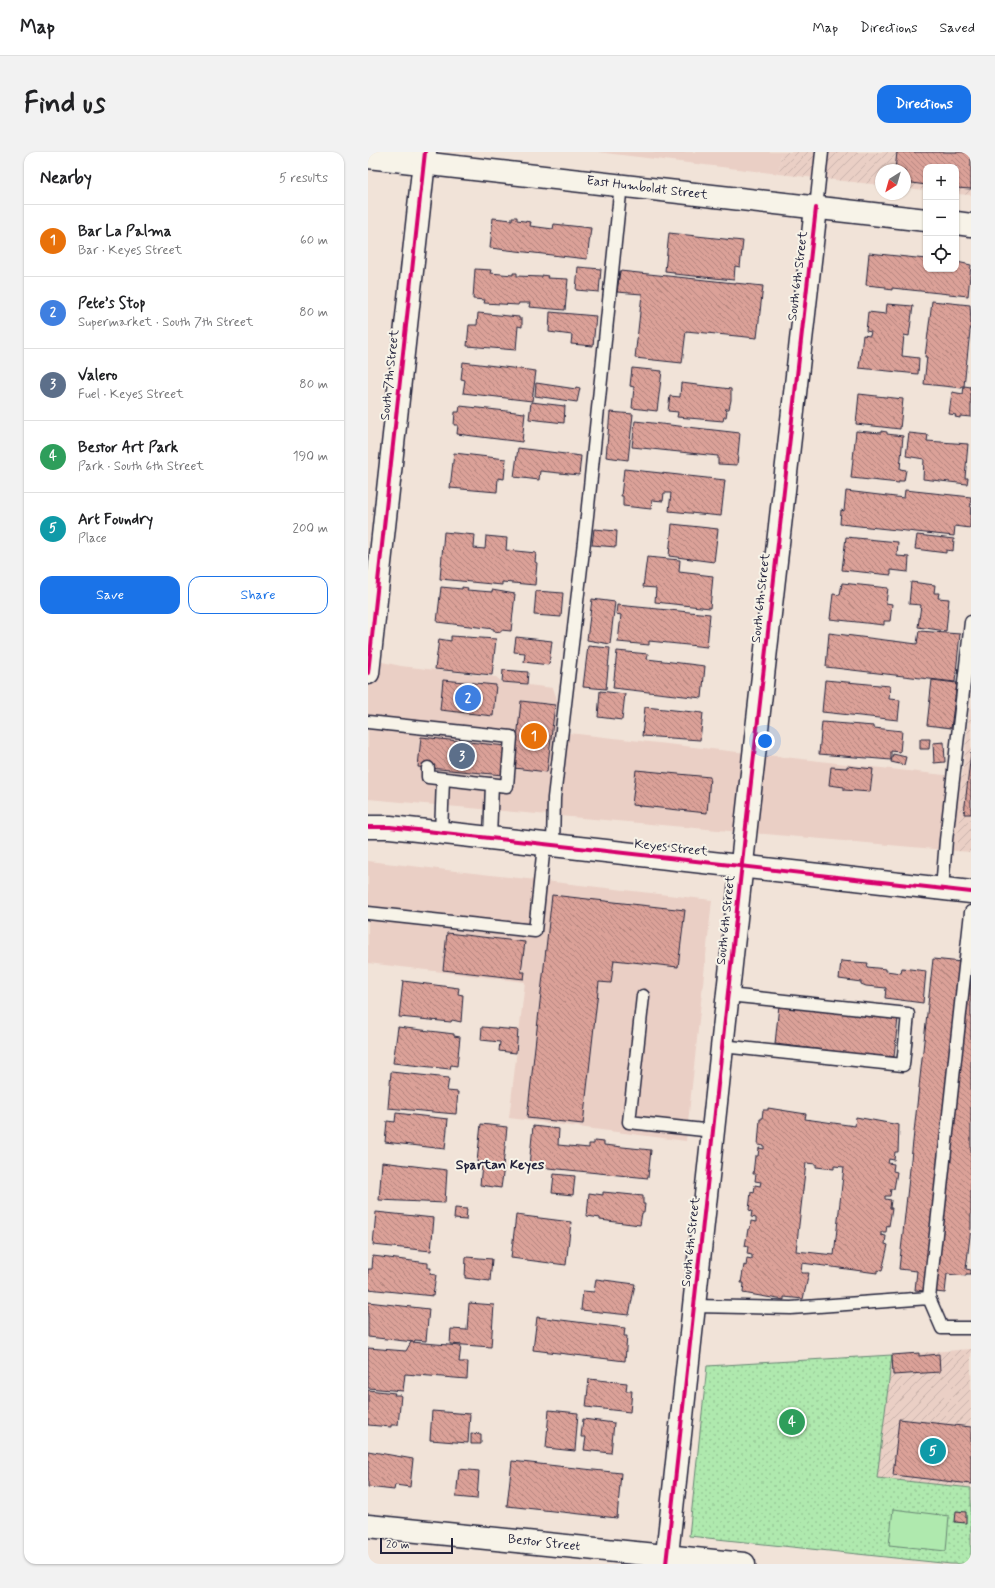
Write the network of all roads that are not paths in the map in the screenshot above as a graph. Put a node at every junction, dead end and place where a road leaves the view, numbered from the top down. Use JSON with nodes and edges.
{"nodes":[{"id":1,"x":822,"y":152,"type":"edge"},
{"id":2,"x":368,"y":157,"type":"edge"},
{"id":3,"x":424,"y":158,"type":"edge"},
{"id":4,"x":620,"y":184,"type":"junction"},
{"id":5,"x":816,"y":208,"type":"junction"},
{"id":6,"x":923,"y":220,"type":"edge"},
{"id":7,"x":959,"y":223,"type":"edge"},
{"id":8,"x":971,"y":225,"type":"edge"},
{"id":9,"x":971,"y":622,"type":"edge"},
{"id":10,"x":368,"y":673,"type":"edge"},
{"id":11,"x":368,"y":722,"type":"edge"},
{"id":12,"x":428,"y":768,"type":"dead end"},
{"id":13,"x":443,"y":778,"type":"junction"},
{"id":14,"x":486,"y":780,"type":"junction"},
{"id":15,"x":368,"y":827,"type":"edge"},
{"id":16,"x":441,"y":834,"type":"junction"},
{"id":17,"x":490,"y":838,"type":"junction"},
{"id":18,"x":549,"y":845,"type":"junction"},
{"id":19,"x":742,"y":865,"type":"junction"},
{"id":20,"x":942,"y":889,"type":"junction"},
{"id":21,"x":971,"y":892,"type":"edge"},
{"id":22,"x":971,"y":912,"type":"edge"},
{"id":23,"x":368,"y":913,"type":"edge"},
{"id":24,"x":728,"y":995,"type":"junction"},
{"id":25,"x":643,"y":996,"type":"dead end"},
{"id":26,"x":722,"y":1046,"type":"junction"},
{"id":27,"x":713,"y":1131,"type":"junction"},
{"id":28,"x":929,"y":1298,"type":"junction"},
{"id":29,"x":694,"y":1306,"type":"junction"},
{"id":30,"x":971,"y":1328,"type":"edge"},
{"id":31,"x":368,"y":1526,"type":"edge"},
{"id":32,"x":667,"y":1560,"type":"edge"},
{"id":33,"x":744,"y":1564,"type":"edge"}],
"edges":[{"from":1,"to":5,"type":"lane"},
{"from":2,"to":3,"type":"street","name":"East Humboldt Street"},
{"from":3,"to":4,"type":"street","name":"East Humboldt Street"},
{"from":3,"to":10,"type":"street","name":"South 7th Street"},
{"from":4,"to":5,"type":"street","name":"East Humboldt Street"},
{"from":4,"to":18,"type":"lane"},
{"from":5,"to":6,"type":"street","name":"East Humboldt Street"},
{"from":5,"to":19,"type":"street","name":"South 6th Street"},
{"from":7,"to":8,"type":"street"},
{"from":9,"to":20,"type":"lane"},
{"from":11,"to":14,"type":"lane"},
{"from":12,"to":13,"type":"lane"},
{"from":13,"to":14,"type":"lane"},
{"from":13,"to":16,"type":"lane"},
{"from":14,"to":17,"type":"lane"},
{"from":15,"to":16,"type":"street","name":"Keyes Street"},
{"from":16,"to":17,"type":"street","name":"Keyes Street"},
{"from":17,"to":18,"type":"street","name":"Keyes Street"},
{"from":18,"to":19,"type":"street","name":"Keyes Street"},
{"from":18,"to":23,"type":"lane"},
{"from":19,"to":20,"type":"street","name":"Keyes Street"},
{"from":19,"to":24,"type":"street","name":"South 6th Street"},
{"from":20,"to":21,"type":"street","name":"Keyes Street"},
{"from":22,"to":28,"type":"lane"},
{"from":24,"to":26,"type":"street","name":"South 6th Street"},
{"from":24,"to":26,"type":"lane"},
{"from":25,"to":27,"type":"lane"},
{"from":26,"to":27,"type":"street","name":"South 6th Street"},
{"from":27,"to":29,"type":"street","name":"South 6th Street"},
{"from":28,"to":29,"type":"lane"},
{"from":28,"to":30,"type":"lane"},
{"from":29,"to":32,"type":"street","name":"South 6th Street"},
{"from":31,"to":32,"type":"street","name":"Bestor Street"},
{"from":32,"to":33,"type":"street","name":"Bestor Street"}]}
